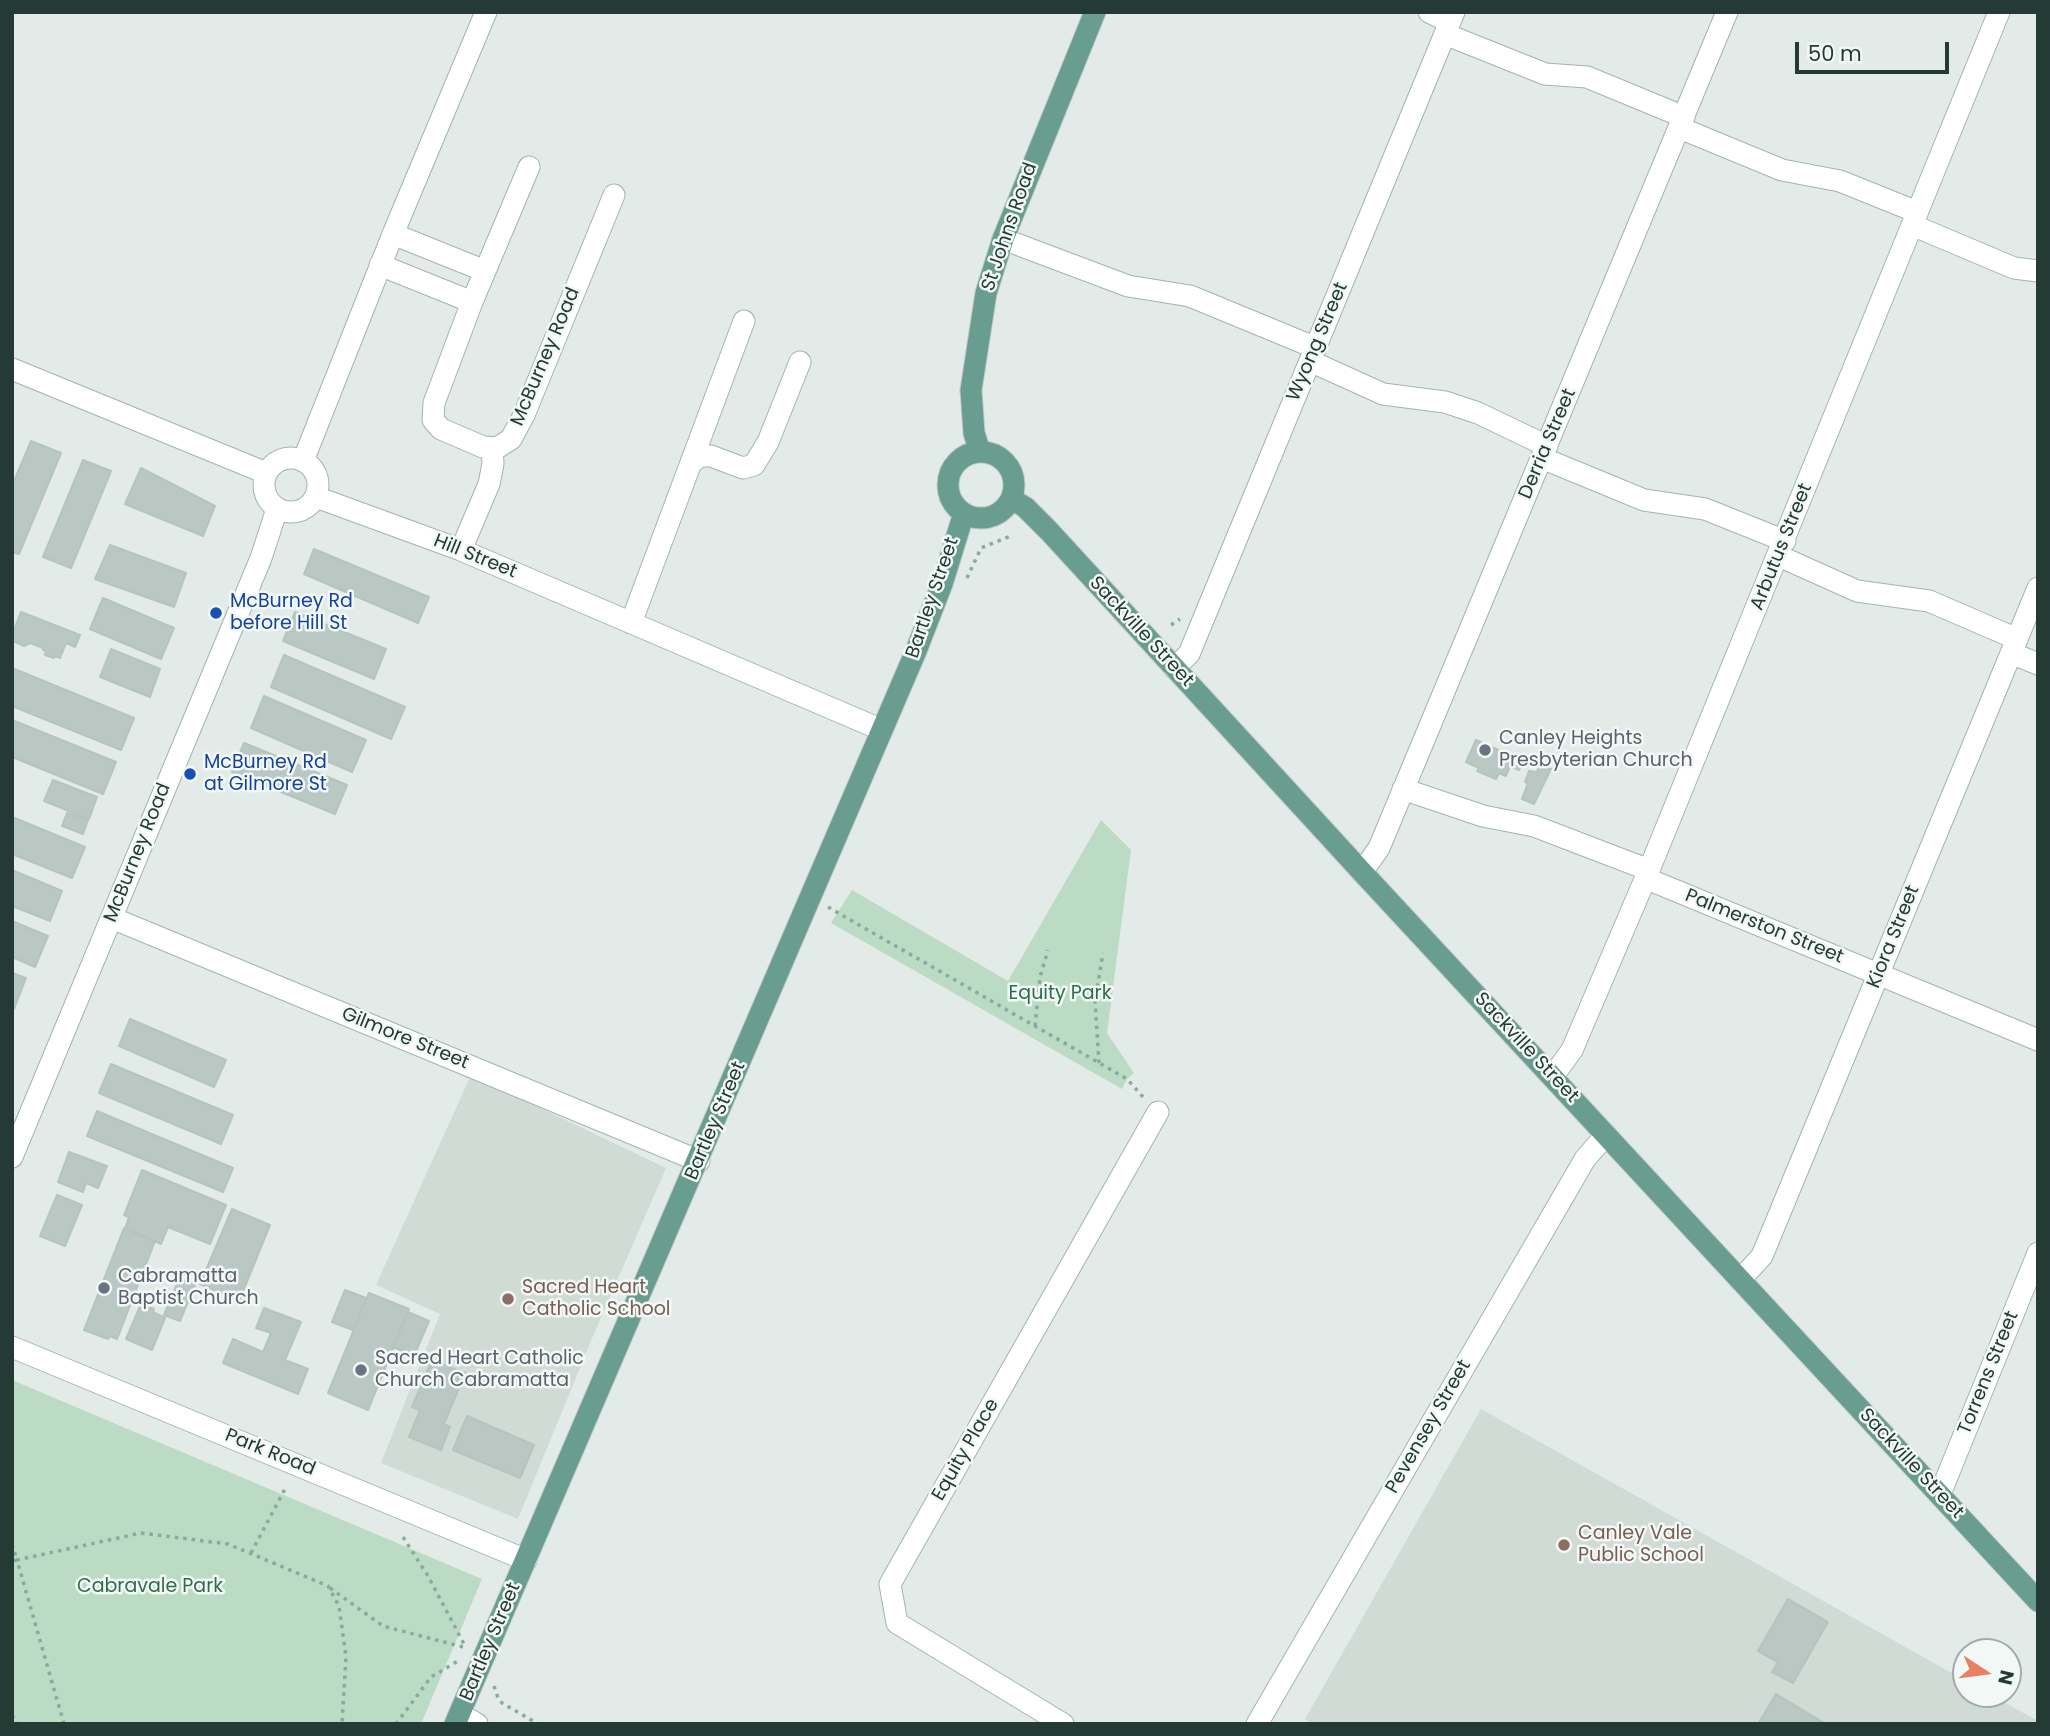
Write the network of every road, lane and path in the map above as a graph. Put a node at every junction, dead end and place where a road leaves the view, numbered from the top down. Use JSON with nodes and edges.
{"nodes":[{"id":1,"x":486,"y":12,"type":"edge"},
{"id":2,"x":1094,"y":12,"type":"edge"},
{"id":3,"x":1429,"y":12,"type":"edge"},
{"id":4,"x":1727,"y":12,"type":"edge"},
{"id":5,"x":1999,"y":12,"type":"edge"},
{"id":6,"x":1450,"y":23,"type":"edge"},
{"id":7,"x":1682,"y":122,"type":"junction"},
{"id":8,"x":529,"y":167,"type":"dead end"},
{"id":9,"x":614,"y":194,"type":"dead end"},
{"id":10,"x":1915,"y":219,"type":"junction"},
{"id":11,"x":393,"y":234,"type":"junction"},
{"id":12,"x":1003,"y":239,"type":"junction"},
{"id":13,"x":380,"y":265,"type":"junction"},
{"id":14,"x":485,"y":271,"type":"junction"},
{"id":15,"x":2038,"y":271,"type":"edge"},
{"id":16,"x":471,"y":302,"type":"junction"},
{"id":17,"x":744,"y":321,"type":"dead end"},
{"id":18,"x":1313,"y":354,"type":"junction"},
{"id":19,"x":800,"y":362,"type":"dead end"},
{"id":20,"x":12,"y":369,"type":"edge"},
{"id":21,"x":492,"y":448,"type":"junction"},
{"id":22,"x":980,"y":452,"type":"junction"},
{"id":23,"x":1545,"y":452,"type":"junction"},
{"id":24,"x":303,"y":461,"type":"junction"},
{"id":25,"x":694,"y":461,"type":"junction"},
{"id":26,"x":266,"y":473,"type":"junction"},
{"id":27,"x":316,"y":497,"type":"junction"},
{"id":28,"x":1011,"y":499,"type":"junction"},
{"id":29,"x":277,"y":509,"type":"junction"},
{"id":30,"x":964,"y":513,"type":"junction"},
{"id":31,"x":1782,"y":548,"type":"junction"},
{"id":32,"x":461,"y":550,"type":"junction"},
{"id":33,"x":2038,"y":588,"type":"edge"},
{"id":34,"x":1185,"y":616,"type":"dead end"},
{"id":35,"x":631,"y":623,"type":"junction"},
{"id":36,"x":1171,"y":625,"type":"dead end"},
{"id":37,"x":2014,"y":646,"type":"junction"},
{"id":38,"x":2038,"y":664,"type":"edge"},
{"id":39,"x":1174,"y":667,"type":"junction"},
{"id":40,"x":882,"y":730,"type":"junction"},
{"id":41,"x":1404,"y":789,"type":"junction"},
{"id":42,"x":1362,"y":872,"type":"junction"},
{"id":43,"x":1647,"y":874,"type":"junction"},
{"id":44,"x":826,"y":906,"type":"dead end"},
{"id":45,"x":112,"y":918,"type":"junction"},
{"id":46,"x":1048,"y":950,"type":"dead end"},
{"id":47,"x":1103,"y":953,"type":"dead end"},
{"id":48,"x":1879,"y":973,"type":"junction"},
{"id":49,"x":1035,"y":1026,"type":"junction"},
{"id":50,"x":2038,"y":1040,"type":"edge"},
{"id":51,"x":1099,"y":1063,"type":"junction"},
{"id":52,"x":1553,"y":1076,"type":"junction"},
{"id":53,"x":1158,"y":1112,"type":"joint"},
{"id":54,"x":1606,"y":1135,"type":"junction"},
{"id":55,"x":12,"y":1157,"type":"edge"},
{"id":56,"x":699,"y":1161,"type":"junction"},
{"id":57,"x":2038,"y":1253,"type":"edge"},
{"id":58,"x":1740,"y":1280,"type":"junction"},
{"id":59,"x":12,"y":1348,"type":"edge"},
{"id":60,"x":286,"y":1487,"type":"dead end"},
{"id":61,"x":1940,"y":1494,"type":"junction"},
{"id":62,"x":403,"y":1537,"type":"dead end"},
{"id":63,"x":12,"y":1544,"type":"edge"},
{"id":64,"x":251,"y":1554,"type":"junction"},
{"id":65,"x":15,"y":1560,"type":"edge"},
{"id":66,"x":526,"y":1560,"type":"junction"},
{"id":67,"x":328,"y":1586,"type":"junction"},
{"id":68,"x":2038,"y":1601,"type":"edge"},
{"id":69,"x":458,"y":1661,"type":"dead end"},
{"id":70,"x":494,"y":1686,"type":"dead end"},
{"id":71,"x":12,"y":1715,"type":"edge"},
{"id":72,"x":464,"y":1721,"type":"edge"},
{"id":73,"x":18,"y":1724,"type":"edge"},
{"id":74,"x":64,"y":1724,"type":"edge"},
{"id":75,"x":342,"y":1724,"type":"edge"},
{"id":76,"x":396,"y":1724,"type":"edge"},
{"id":77,"x":538,"y":1724,"type":"edge"},
{"id":78,"x":1063,"y":1724,"type":"edge"},
{"id":79,"x":1257,"y":1724,"type":"edge"}],
"edges":[{"from":1,"to":11,"type":"street"},
{"from":2,"to":12,"type":"main road","name":"St Johns Road"},
{"from":3,"to":6,"type":"street"},
{"from":4,"to":7,"type":"street","name":"Derria Street"},
{"from":5,"to":10,"type":"street","name":"Arbutus Street"},
{"from":6,"to":7,"type":"street"},
{"from":6,"to":18,"type":"street","name":"Wyong Street"},
{"from":7,"to":10,"type":"street"},
{"from":7,"to":23,"type":"street","name":"Derria Street"},
{"from":8,"to":14,"type":"street"},
{"from":9,"to":21,"type":"street","name":"McBurney Road"},
{"from":10,"to":15,"type":"street"},
{"from":10,"to":31,"type":"street","name":"Arbutus Street"},
{"from":11,"to":13,"type":"street"},
{"from":11,"to":14,"type":"street"},
{"from":12,"to":18,"type":"street"},
{"from":12,"to":22,"type":"main road","name":"St Johns Road"},
{"from":13,"to":16,"type":"street"},
{"from":13,"to":24,"type":"street"},
{"from":14,"to":16,"type":"street"},
{"from":16,"to":21,"type":"street"},
{"from":17,"to":25,"type":"street"},
{"from":18,"to":23,"type":"street"},
{"from":18,"to":39,"type":"street","name":"Wyong Street"},
{"from":19,"to":25,"type":"street"},
{"from":20,"to":26,"type":"street"},
{"from":21,"to":32,"type":"street"},
{"from":22,"to":28,"type":"main road"},
{"from":22,"to":30,"type":"main road"},
{"from":23,"to":31,"type":"street"},
{"from":23,"to":41,"type":"street","name":"Derria Street"},
{"from":24,"to":26,"type":"street"},
{"from":24,"to":27,"type":"street"},
{"from":25,"to":35,"type":"street"},
{"from":26,"to":29,"type":"street"},
{"from":27,"to":29,"type":"street"},
{"from":27,"to":32,"type":"street","name":"Hill Street"},
{"from":28,"to":30,"type":"main road"},
{"from":28,"to":39,"type":"main road","name":"Sackville Street"},
{"from":29,"to":45,"type":"street","name":"McBurney Road"},
{"from":30,"to":40,"type":"main road","name":"Bartley Street"},
{"from":31,"to":37,"type":"street"},
{"from":31,"to":43,"type":"street","name":"Arbutus Street"},
{"from":32,"to":35,"type":"street","name":"Hill Street"},
{"from":33,"to":37,"type":"street","name":"Kiora Street"},
{"from":34,"to":36,"type":"path"},
{"from":35,"to":40,"type":"street","name":"Hill Street"},
{"from":37,"to":38,"type":"street"},
{"from":37,"to":48,"type":"street","name":"Kiora Street"},
{"from":39,"to":42,"type":"main road","name":"Sackville Street"},
{"from":40,"to":56,"type":"main road","name":"Bartley Street"},
{"from":41,"to":42,"type":"street","name":"Derria Street"},
{"from":41,"to":43,"type":"street","name":"Palmerston Street"},
{"from":42,"to":52,"type":"main road","name":"Sackville Street"},
{"from":43,"to":48,"type":"street","name":"Palmerston Street"},
{"from":43,"to":52,"type":"street","name":"Arbutus Street"},
{"from":44,"to":49,"type":"path"},
{"from":45,"to":55,"type":"street","name":"McBurney Road"},
{"from":45,"to":56,"type":"street","name":"Gilmore Street"},
{"from":46,"to":49,"type":"path"},
{"from":47,"to":51,"type":"path"},
{"from":48,"to":50,"type":"street","name":"Palmerston Street"},
{"from":48,"to":58,"type":"street","name":"Kiora Street"},
{"from":49,"to":51,"type":"path"},
{"from":51,"to":53,"type":"path"},
{"from":52,"to":54,"type":"main road","name":"Sackville Street"},
{"from":53,"to":78,"type":"street","name":"Equity Place"},
{"from":54,"to":58,"type":"main road","name":"Sackville Street"},
{"from":54,"to":79,"type":"street","name":"Pevensey Street"},
{"from":56,"to":66,"type":"main road","name":"Bartley Street"},
{"from":57,"to":61,"type":"street","name":"Torrens Street"},
{"from":58,"to":61,"type":"main road","name":"Sackville Street"},
{"from":59,"to":66,"type":"street","name":"Park Road"},
{"from":60,"to":64,"type":"path"},
{"from":61,"to":68,"type":"main road","name":"Sackville Street"},
{"from":62,"to":67,"type":"path"},
{"from":63,"to":65,"type":"path"},
{"from":64,"to":65,"type":"path"},
{"from":64,"to":67,"type":"path"},
{"from":65,"to":74,"type":"path"},
{"from":66,"to":72,"type":"main road","name":"Bartley Street"},
{"from":67,"to":75,"type":"path"},
{"from":69,"to":76,"type":"path"},
{"from":70,"to":77,"type":"path"},
{"from":71,"to":73,"type":"path"}]}
